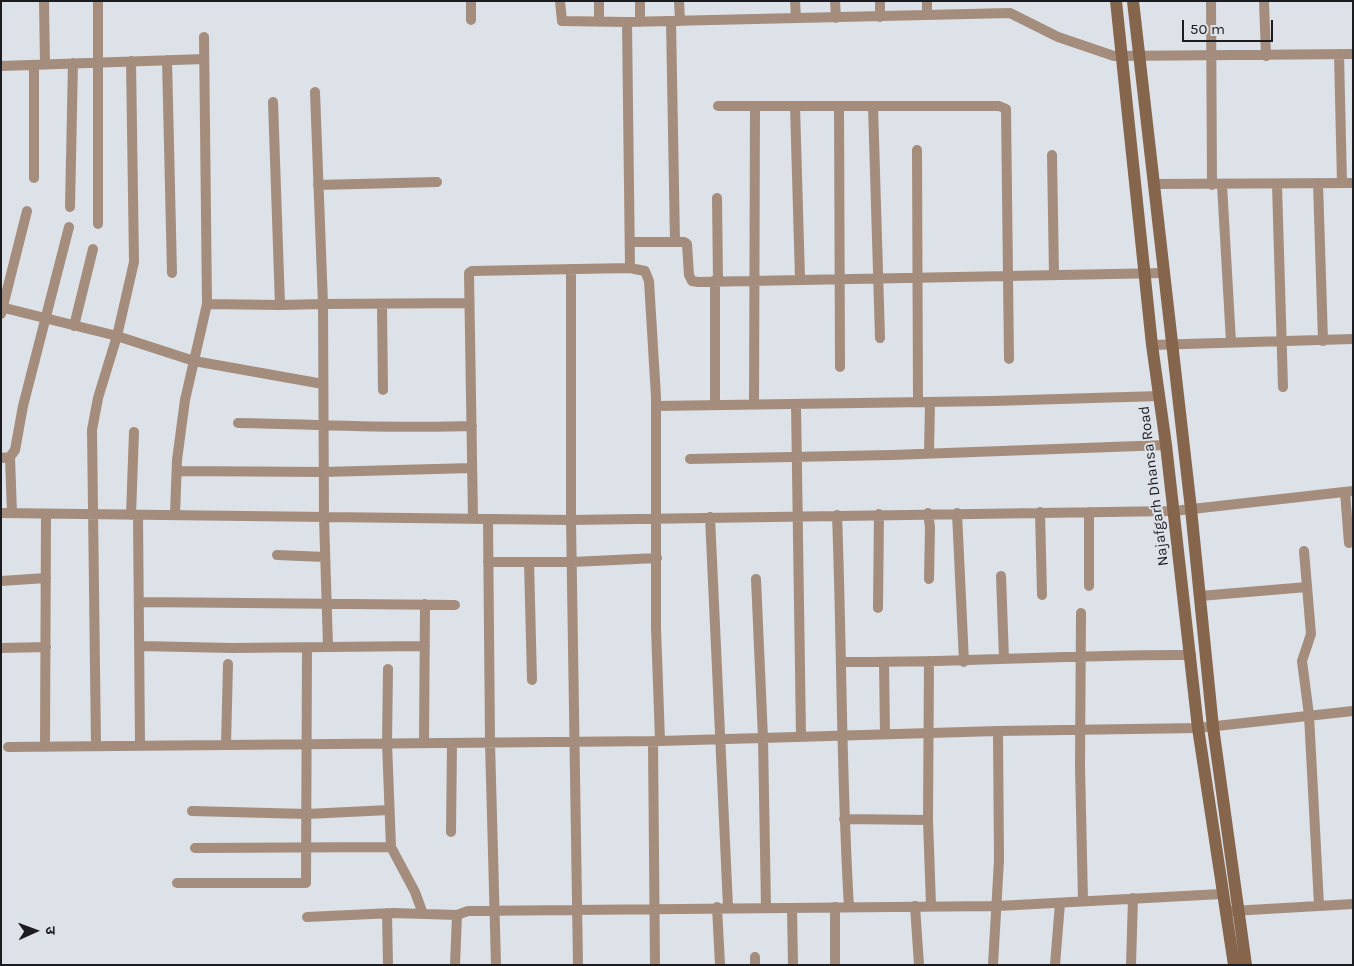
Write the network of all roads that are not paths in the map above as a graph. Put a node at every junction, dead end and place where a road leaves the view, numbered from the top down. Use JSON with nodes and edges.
{"nodes":[{"id":1,"x":44,"y":1,"type":"edge"},
{"id":2,"x":98,"y":1,"type":"edge"},
{"id":3,"x":471,"y":1,"type":"edge"},
{"id":4,"x":560,"y":1,"type":"edge"},
{"id":5,"x":599,"y":1,"type":"edge"},
{"id":6,"x":640,"y":1,"type":"edge"},
{"id":7,"x":679,"y":1,"type":"edge"},
{"id":8,"x":795,"y":1,"type":"edge"},
{"id":9,"x":835,"y":1,"type":"edge"},
{"id":10,"x":880,"y":1,"type":"edge"},
{"id":11,"x":927,"y":1,"type":"edge"},
{"id":12,"x":1116,"y":1,"type":"edge"},
{"id":13,"x":1133,"y":1,"type":"edge"},
{"id":14,"x":1211,"y":1,"type":"edge"},
{"id":15,"x":1264,"y":1,"type":"edge"},
{"id":16,"x":927,"y":15,"type":"junction"},
{"id":17,"x":880,"y":16,"type":"junction"},
{"id":18,"x":796,"y":18,"type":"junction"},
{"id":19,"x":836,"y":18,"type":"junction"},
{"id":20,"x":471,"y":20,"type":"dead end"},
{"id":21,"x":675,"y":21,"type":"junction"},
{"id":22,"x":599,"y":22,"type":"junction"},
{"id":23,"x":627,"y":22,"type":"junction"},
{"id":24,"x":640,"y":22,"type":"junction"},
{"id":25,"x":204,"y":37,"type":"dead end"},
{"id":26,"x":1339,"y":54,"type":"junction"},
{"id":27,"x":1353,"y":54,"type":"edge"},
{"id":28,"x":1139,"y":55,"type":"junction"},
{"id":29,"x":1211,"y":55,"type":"junction"},
{"id":30,"x":1122,"y":56,"type":"junction"},
{"id":31,"x":1266,"y":56,"type":"junction"},
{"id":32,"x":204,"y":59,"type":"junction"},
{"id":33,"x":167,"y":60,"type":"junction"},
{"id":34,"x":131,"y":61,"type":"junction"},
{"id":35,"x":98,"y":62,"type":"junction"},
{"id":36,"x":73,"y":63,"type":"junction"},
{"id":37,"x":45,"y":64,"type":"junction"},
{"id":38,"x":34,"y":65,"type":"junction"},
{"id":39,"x":1,"y":66,"type":"edge"},
{"id":40,"x":315,"y":92,"type":"dead end"},
{"id":41,"x":273,"y":102,"type":"dead end"},
{"id":42,"x":718,"y":106,"type":"dead end"},
{"id":43,"x":754,"y":106,"type":"junction"},
{"id":44,"x":794,"y":106,"type":"junction"},
{"id":45,"x":839,"y":106,"type":"junction"},
{"id":46,"x":873,"y":106,"type":"junction"},
{"id":47,"x":917,"y":150,"type":"dead end"},
{"id":48,"x":1052,"y":154,"type":"dead end"},
{"id":49,"x":34,"y":178,"type":"dead end"},
{"id":50,"x":437,"y":182,"type":"dead end"},
{"id":51,"x":1318,"y":183,"type":"junction"},
{"id":52,"x":1342,"y":183,"type":"junction"},
{"id":53,"x":1353,"y":183,"type":"edge"},
{"id":54,"x":1153,"y":184,"type":"junction"},
{"id":55,"x":1276,"y":184,"type":"junction"},
{"id":56,"x":318,"y":185,"type":"junction"},
{"id":57,"x":1217,"y":185,"type":"junction"},
{"id":58,"x":717,"y":198,"type":"dead end"},
{"id":59,"x":70,"y":207,"type":"dead end"},
{"id":60,"x":27,"y":211,"type":"dead end"},
{"id":61,"x":98,"y":224,"type":"dead end"},
{"id":62,"x":69,"y":227,"type":"dead end"},
{"id":63,"x":630,"y":242,"type":"junction"},
{"id":64,"x":675,"y":242,"type":"junction"},
{"id":65,"x":93,"y":249,"type":"dead end"},
{"id":66,"x":630,"y":268,"type":"junction"},
{"id":67,"x":571,"y":269,"type":"junction"},
{"id":68,"x":172,"y":273,"type":"dead end"},
{"id":69,"x":1164,"y":273,"type":"junction"},
{"id":70,"x":1145,"y":274,"type":"junction"},
{"id":71,"x":1054,"y":275,"type":"junction"},
{"id":72,"x":1007,"y":276,"type":"junction"},
{"id":73,"x":919,"y":277,"type":"junction"},
{"id":74,"x":879,"y":278,"type":"junction"},
{"id":75,"x":756,"y":279,"type":"junction"},
{"id":76,"x":800,"y":279,"type":"junction"},
{"id":77,"x":839,"y":279,"type":"junction"},
{"id":78,"x":717,"y":280,"type":"junction"},
{"id":79,"x":469,"y":303,"type":"junction"},
{"id":80,"x":207,"y":304,"type":"junction"},
{"id":81,"x":323,"y":304,"type":"junction"},
{"id":82,"x":280,"y":305,"type":"junction"},
{"id":83,"x":382,"y":305,"type":"junction"},
{"id":84,"x":2,"y":309,"type":"edge"},
{"id":85,"x":45,"y":318,"type":"junction"},
{"id":86,"x":74,"y":326,"type":"junction"},
{"id":87,"x":117,"y":336,"type":"junction"},
{"id":88,"x":880,"y":338,"type":"dead end"},
{"id":89,"x":1353,"y":339,"type":"edge"},
{"id":90,"x":1283,"y":340,"type":"junction"},
{"id":91,"x":1324,"y":341,"type":"junction"},
{"id":92,"x":1231,"y":342,"type":"junction"},
{"id":93,"x":1172,"y":345,"type":"junction"},
{"id":94,"x":1152,"y":346,"type":"junction"},
{"id":95,"x":1009,"y":359,"type":"dead end"},
{"id":96,"x":194,"y":361,"type":"junction"},
{"id":97,"x":840,"y":368,"type":"dead end"},
{"id":98,"x":323,"y":384,"type":"junction"},
{"id":99,"x":1283,"y":388,"type":"dead end"},
{"id":100,"x":383,"y":390,"type":"dead end"},
{"id":101,"x":1160,"y":396,"type":"junction"},
{"id":102,"x":918,"y":402,"type":"junction"},
{"id":103,"x":930,"y":402,"type":"junction"},
{"id":104,"x":796,"y":404,"type":"junction"},
{"id":105,"x":754,"y":405,"type":"junction"},
{"id":106,"x":656,"y":406,"type":"junction"},
{"id":107,"x":716,"y":406,"type":"junction"},
{"id":108,"x":238,"y":423,"type":"dead end"},
{"id":109,"x":323,"y":424,"type":"junction"},
{"id":110,"x":472,"y":426,"type":"junction"},
{"id":111,"x":134,"y":432,"type":"dead end"},
{"id":112,"x":1166,"y":444,"type":"junction"},
{"id":113,"x":929,"y":452,"type":"junction"},
{"id":114,"x":796,"y":456,"type":"junction"},
{"id":115,"x":6,"y":457,"type":"edge"},
{"id":116,"x":690,"y":459,"type":"dead end"},
{"id":117,"x":472,"y":468,"type":"junction"},
{"id":118,"x":177,"y":470,"type":"junction"},
{"id":119,"x":323,"y":472,"type":"junction"},
{"id":120,"x":1349,"y":491,"type":"edge"},
{"id":121,"x":1191,"y":509,"type":"junction"},
{"id":122,"x":1174,"y":511,"type":"junction"},
{"id":123,"x":1040,"y":512,"type":"junction"},
{"id":124,"x":1089,"y":512,"type":"junction"},
{"id":125,"x":6,"y":513,"type":"edge"},
{"id":126,"x":928,"y":513,"type":"junction"},
{"id":127,"x":957,"y":513,"type":"junction"},
{"id":128,"x":46,"y":514,"type":"junction"},
{"id":129,"x":92,"y":514,"type":"junction"},
{"id":130,"x":879,"y":514,"type":"junction"},
{"id":131,"x":135,"y":515,"type":"junction"},
{"id":132,"x":175,"y":515,"type":"junction"},
{"id":133,"x":838,"y":515,"type":"junction"},
{"id":134,"x":797,"y":516,"type":"junction"},
{"id":135,"x":324,"y":517,"type":"junction"},
{"id":136,"x":710,"y":517,"type":"junction"},
{"id":137,"x":656,"y":518,"type":"junction"},
{"id":138,"x":473,"y":519,"type":"junction"},
{"id":139,"x":488,"y":519,"type":"junction"},
{"id":140,"x":571,"y":520,"type":"junction"},
{"id":141,"x":1348,"y":543,"type":"dead end"},
{"id":142,"x":1304,"y":551,"type":"dead end"},
{"id":143,"x":277,"y":555,"type":"dead end"},
{"id":144,"x":324,"y":557,"type":"junction"},
{"id":145,"x":657,"y":558,"type":"junction"},
{"id":146,"x":488,"y":562,"type":"junction"},
{"id":147,"x":529,"y":562,"type":"junction"},
{"id":148,"x":572,"y":562,"type":"junction"},
{"id":149,"x":1001,"y":576,"type":"dead end"},
{"id":150,"x":46,"y":578,"type":"junction"},
{"id":151,"x":756,"y":579,"type":"dead end"},
{"id":152,"x":929,"y":579,"type":"dead end"},
{"id":153,"x":1,"y":581,"type":"edge"},
{"id":154,"x":1089,"y":586,"type":"dead end"},
{"id":155,"x":1307,"y":586,"type":"junction"},
{"id":156,"x":1042,"y":595,"type":"dead end"},
{"id":157,"x":1200,"y":596,"type":"junction"},
{"id":158,"x":139,"y":602,"type":"junction"},
{"id":159,"x":327,"y":604,"type":"junction"},
{"id":160,"x":425,"y":604,"type":"junction"},
{"id":161,"x":455,"y":605,"type":"dead end"},
{"id":162,"x":878,"y":608,"type":"dead end"},
{"id":163,"x":1081,"y":612,"type":"dead end"},
{"id":164,"x":140,"y":646,"type":"junction"},
{"id":165,"x":425,"y":646,"type":"junction"},
{"id":166,"x":46,"y":647,"type":"junction"},
{"id":167,"x":328,"y":647,"type":"junction"},
{"id":168,"x":1,"y":648,"type":"edge"},
{"id":169,"x":307,"y":648,"type":"junction"},
{"id":170,"x":1191,"y":655,"type":"junction"},
{"id":171,"x":1082,"y":656,"type":"junction"},
{"id":172,"x":1004,"y":659,"type":"junction"},
{"id":173,"x":929,"y":661,"type":"junction"},
{"id":174,"x":842,"y":662,"type":"junction"},
{"id":175,"x":884,"y":662,"type":"junction"},
{"id":176,"x":964,"y":662,"type":"junction"},
{"id":177,"x":228,"y":664,"type":"dead end"},
{"id":178,"x":388,"y":669,"type":"dead end"},
{"id":179,"x":532,"y":680,"type":"dead end"},
{"id":180,"x":1353,"y":712,"type":"edge"},
{"id":181,"x":1309,"y":715,"type":"junction"},
{"id":182,"x":1213,"y":726,"type":"junction"},
{"id":183,"x":1198,"y":728,"type":"junction"},
{"id":184,"x":1080,"y":730,"type":"junction"},
{"id":185,"x":998,"y":731,"type":"junction"},
{"id":186,"x":928,"y":733,"type":"junction"},
{"id":187,"x":885,"y":734,"type":"junction"},
{"id":188,"x":843,"y":735,"type":"junction"},
{"id":189,"x":800,"y":736,"type":"junction"},
{"id":190,"x":763,"y":738,"type":"junction"},
{"id":191,"x":720,"y":739,"type":"junction"},
{"id":192,"x":576,"y":741,"type":"junction"},
{"id":193,"x":657,"y":741,"type":"junction"},
{"id":194,"x":490,"y":742,"type":"junction"},
{"id":195,"x":387,"y":743,"type":"junction"},
{"id":196,"x":424,"y":743,"type":"junction"},
{"id":197,"x":452,"y":743,"type":"junction"},
{"id":198,"x":306,"y":744,"type":"junction"},
{"id":199,"x":226,"y":745,"type":"junction"},
{"id":200,"x":96,"y":746,"type":"junction"},
{"id":201,"x":140,"y":746,"type":"junction"},
{"id":202,"x":8,"y":747,"type":"dead end"},
{"id":203,"x":45,"y":747,"type":"junction"},
{"id":204,"x":192,"y":810,"type":"dead end"},
{"id":205,"x":389,"y":810,"type":"junction"},
{"id":206,"x":307,"y":814,"type":"junction"},
{"id":207,"x":844,"y":820,"type":"junction"},
{"id":208,"x":928,"y":820,"type":"junction"},
{"id":209,"x":451,"y":832,"type":"dead end"},
{"id":210,"x":391,"y":847,"type":"junction"},
{"id":211,"x":195,"y":848,"type":"dead end"},
{"id":212,"x":307,"y":848,"type":"junction"},
{"id":213,"x":177,"y":883,"type":"dead end"},
{"id":214,"x":1221,"y":894,"type":"junction"},
{"id":215,"x":1133,"y":898,"type":"junction"},
{"id":216,"x":1083,"y":900,"type":"junction"},
{"id":217,"x":1060,"y":903,"type":"junction"},
{"id":218,"x":1353,"y":904,"type":"edge"},
{"id":219,"x":1319,"y":905,"type":"junction"},
{"id":220,"x":915,"y":906,"type":"junction"},
{"id":221,"x":931,"y":906,"type":"junction"},
{"id":222,"x":998,"y":906,"type":"junction"},
{"id":223,"x":716,"y":907,"type":"junction"},
{"id":224,"x":728,"y":907,"type":"junction"},
{"id":225,"x":835,"y":907,"type":"junction"},
{"id":226,"x":849,"y":907,"type":"junction"},
{"id":227,"x":766,"y":908,"type":"junction"},
{"id":228,"x":792,"y":908,"type":"junction"},
{"id":229,"x":494,"y":910,"type":"junction"},
{"id":230,"x":654,"y":910,"type":"junction"},
{"id":231,"x":1238,"y":910,"type":"junction"},
{"id":232,"x":576,"y":912,"type":"junction"},
{"id":233,"x":1224,"y":912,"type":"junction"},
{"id":234,"x":387,"y":913,"type":"junction"},
{"id":235,"x":424,"y":914,"type":"junction"},
{"id":236,"x":457,"y":915,"type":"junction"},
{"id":237,"x":307,"y":917,"type":"dead end"},
{"id":238,"x":388,"y":965,"type":"edge"},
{"id":239,"x":455,"y":965,"type":"edge"},
{"id":240,"x":496,"y":965,"type":"edge"},
{"id":241,"x":578,"y":965,"type":"edge"},
{"id":242,"x":654,"y":965,"type":"edge"},
{"id":243,"x":720,"y":965,"type":"edge"},
{"id":244,"x":793,"y":965,"type":"edge"},
{"id":245,"x":835,"y":965,"type":"edge"},
{"id":246,"x":919,"y":965,"type":"edge"},
{"id":247,"x":993,"y":965,"type":"edge"},
{"id":248,"x":1056,"y":965,"type":"edge"},
{"id":249,"x":1131,"y":965,"type":"edge"},
{"id":250,"x":1234,"y":965,"type":"edge"},
{"id":251,"x":1246,"y":965,"type":"edge"}],
"edges":[{"from":1,"to":37,"type":"street"},
{"from":2,"to":35,"type":"street"},
{"from":3,"to":20,"type":"street"},
{"from":4,"to":22,"type":"street"},
{"from":5,"to":22,"type":"street"},
{"from":6,"to":24,"type":"street"},
{"from":7,"to":21,"type":"street"},
{"from":8,"to":18,"type":"street"},
{"from":9,"to":19,"type":"street"},
{"from":10,"to":17,"type":"street"},
{"from":11,"to":16,"type":"street"},
{"from":12,"to":30,"type":"main road","name":"Najafgarh Dhansa Road"},
{"from":13,"to":28,"type":"main road"},
{"from":14,"to":29,"type":"street"},
{"from":15,"to":31,"type":"street"},
{"from":16,"to":17,"type":"street"},
{"from":16,"to":30,"type":"street"},
{"from":17,"to":19,"type":"street"},
{"from":18,"to":19,"type":"street"},
{"from":18,"to":21,"type":"street"},
{"from":21,"to":24,"type":"street"},
{"from":21,"to":64,"type":"street"},
{"from":22,"to":23,"type":"street"},
{"from":23,"to":24,"type":"street"},
{"from":23,"to":63,"type":"street"},
{"from":25,"to":32,"type":"street"},
{"from":26,"to":27,"type":"street"},
{"from":26,"to":31,"type":"street"},
{"from":26,"to":52,"type":"street"},
{"from":28,"to":29,"type":"street"},
{"from":28,"to":30,"type":"street"},
{"from":28,"to":54,"type":"main road"},
{"from":29,"to":31,"type":"street"},
{"from":29,"to":57,"type":"street"},
{"from":30,"to":70,"type":"main road","name":"Najafgarh Dhansa Road"},
{"from":32,"to":33,"type":"street"},
{"from":32,"to":80,"type":"street"},
{"from":33,"to":34,"type":"street"},
{"from":33,"to":68,"type":"street"},
{"from":34,"to":35,"type":"street"},
{"from":34,"to":87,"type":"street"},
{"from":35,"to":36,"type":"street"},
{"from":35,"to":61,"type":"street"},
{"from":36,"to":37,"type":"street"},
{"from":36,"to":59,"type":"street"},
{"from":37,"to":38,"type":"street"},
{"from":38,"to":39,"type":"street"},
{"from":38,"to":49,"type":"street"},
{"from":40,"to":56,"type":"street"},
{"from":41,"to":82,"type":"street"},
{"from":42,"to":43,"type":"street"},
{"from":43,"to":44,"type":"street"},
{"from":43,"to":75,"type":"street"},
{"from":44,"to":45,"type":"street"},
{"from":44,"to":76,"type":"street"},
{"from":45,"to":46,"type":"street"},
{"from":45,"to":77,"type":"street"},
{"from":46,"to":72,"type":"street"},
{"from":46,"to":74,"type":"street"},
{"from":47,"to":73,"type":"street"},
{"from":48,"to":71,"type":"street"},
{"from":50,"to":56,"type":"street"},
{"from":51,"to":52,"type":"street"},
{"from":51,"to":55,"type":"street"},
{"from":51,"to":91,"type":"street"},
{"from":52,"to":53,"type":"street"},
{"from":54,"to":57,"type":"street"},
{"from":54,"to":69,"type":"main road"},
{"from":55,"to":57,"type":"street"},
{"from":55,"to":90,"type":"street"},
{"from":56,"to":81,"type":"street"},
{"from":57,"to":92,"type":"street"},
{"from":58,"to":78,"type":"street"},
{"from":60,"to":84,"type":"street"},
{"from":62,"to":85,"type":"street"},
{"from":63,"to":64,"type":"street"},
{"from":63,"to":66,"type":"street"},
{"from":64,"to":78,"type":"street"},
{"from":65,"to":86,"type":"street"},
{"from":66,"to":67,"type":"street"},
{"from":66,"to":106,"type":"street"},
{"from":67,"to":79,"type":"street"},
{"from":67,"to":140,"type":"street"},
{"from":69,"to":70,"type":"street"},
{"from":69,"to":93,"type":"main road"},
{"from":70,"to":71,"type":"street"},
{"from":70,"to":94,"type":"main road","name":"Najafgarh Dhansa Road"},
{"from":71,"to":72,"type":"street"},
{"from":72,"to":73,"type":"street"},
{"from":72,"to":95,"type":"street"},
{"from":73,"to":74,"type":"street"},
{"from":73,"to":102,"type":"street"},
{"from":74,"to":77,"type":"street"},
{"from":74,"to":88,"type":"street"},
{"from":75,"to":76,"type":"street"},
{"from":75,"to":78,"type":"street"},
{"from":75,"to":105,"type":"street"},
{"from":76,"to":77,"type":"street"},
{"from":77,"to":97,"type":"street"},
{"from":78,"to":107,"type":"street"},
{"from":79,"to":83,"type":"street"},
{"from":79,"to":110,"type":"street"},
{"from":80,"to":82,"type":"street"},
{"from":80,"to":96,"type":"street"},
{"from":81,"to":82,"type":"street"},
{"from":81,"to":83,"type":"street"},
{"from":81,"to":98,"type":"street"},
{"from":83,"to":100,"type":"street"},
{"from":84,"to":85,"type":"street"},
{"from":85,"to":86,"type":"street"},
{"from":85,"to":115,"type":"street"},
{"from":86,"to":87,"type":"street"},
{"from":87,"to":96,"type":"street"},
{"from":87,"to":129,"type":"street"},
{"from":89,"to":91,"type":"street"},
{"from":90,"to":91,"type":"street"},
{"from":90,"to":92,"type":"street"},
{"from":90,"to":99,"type":"street"},
{"from":92,"to":93,"type":"street"},
{"from":93,"to":94,"type":"street"},
{"from":93,"to":121,"type":"main road"},
{"from":94,"to":101,"type":"main road","name":"Najafgarh Dhansa Road"},
{"from":96,"to":98,"type":"street"},
{"from":96,"to":118,"type":"street"},
{"from":98,"to":109,"type":"street"},
{"from":101,"to":103,"type":"street"},
{"from":101,"to":112,"type":"main road","name":"Najafgarh Dhansa Road"},
{"from":102,"to":103,"type":"street"},
{"from":102,"to":104,"type":"street"},
{"from":103,"to":113,"type":"street"},
{"from":104,"to":105,"type":"street"},
{"from":104,"to":114,"type":"street"},
{"from":105,"to":107,"type":"street"},
{"from":106,"to":107,"type":"street"},
{"from":106,"to":137,"type":"street"},
{"from":108,"to":109,"type":"street"},
{"from":109,"to":110,"type":"street"},
{"from":109,"to":119,"type":"street"},
{"from":110,"to":117,"type":"street"},
{"from":111,"to":131,"type":"street"},
{"from":112,"to":113,"type":"street"},
{"from":112,"to":122,"type":"main road","name":"Najafgarh Dhansa Road"},
{"from":113,"to":114,"type":"street"},
{"from":114,"to":116,"type":"street"},
{"from":114,"to":134,"type":"street"},
{"from":115,"to":125,"type":"street"},
{"from":117,"to":119,"type":"street"},
{"from":117,"to":138,"type":"street"},
{"from":118,"to":119,"type":"street"},
{"from":118,"to":132,"type":"street"},
{"from":119,"to":135,"type":"street"},
{"from":120,"to":121,"type":"street"},
{"from":120,"to":141,"type":"street"},
{"from":121,"to":122,"type":"street"},
{"from":121,"to":157,"type":"main road"},
{"from":122,"to":124,"type":"street"},
{"from":122,"to":170,"type":"main road","name":"Najafgarh Dhansa Road"},
{"from":123,"to":124,"type":"street"},
{"from":123,"to":127,"type":"street"},
{"from":123,"to":156,"type":"street"},
{"from":124,"to":154,"type":"street"},
{"from":125,"to":128,"type":"street"},
{"from":126,"to":127,"type":"street"},
{"from":126,"to":130,"type":"street"},
{"from":126,"to":152,"type":"street"},
{"from":127,"to":176,"type":"street"},
{"from":128,"to":129,"type":"street"},
{"from":128,"to":150,"type":"street"},
{"from":129,"to":131,"type":"street"},
{"from":129,"to":200,"type":"street"},
{"from":130,"to":133,"type":"street"},
{"from":130,"to":162,"type":"street"},
{"from":131,"to":132,"type":"street"},
{"from":131,"to":158,"type":"street"},
{"from":132,"to":135,"type":"street"},
{"from":133,"to":134,"type":"street"},
{"from":133,"to":174,"type":"street"},
{"from":134,"to":136,"type":"street"},
{"from":134,"to":189,"type":"street"},
{"from":135,"to":138,"type":"street"},
{"from":135,"to":144,"type":"street"},
{"from":136,"to":137,"type":"street"},
{"from":136,"to":191,"type":"street"},
{"from":137,"to":140,"type":"street"},
{"from":137,"to":145,"type":"street"},
{"from":138,"to":139,"type":"street"},
{"from":139,"to":140,"type":"street"},
{"from":139,"to":146,"type":"street"},
{"from":140,"to":148,"type":"street"},
{"from":142,"to":155,"type":"street"},
{"from":143,"to":144,"type":"street"},
{"from":144,"to":159,"type":"street"},
{"from":145,"to":148,"type":"street"},
{"from":145,"to":193,"type":"street"},
{"from":146,"to":147,"type":"street"},
{"from":146,"to":194,"type":"street"},
{"from":147,"to":148,"type":"street"},
{"from":147,"to":179,"type":"street"},
{"from":148,"to":192,"type":"street"},
{"from":149,"to":172,"type":"street"},
{"from":150,"to":153,"type":"street"},
{"from":150,"to":166,"type":"street"},
{"from":151,"to":190,"type":"street"},
{"from":155,"to":157,"type":"street"},
{"from":155,"to":181,"type":"street"},
{"from":157,"to":182,"type":"main road"},
{"from":158,"to":159,"type":"street"},
{"from":158,"to":164,"type":"street"},
{"from":159,"to":160,"type":"street"},
{"from":159,"to":167,"type":"street"},
{"from":160,"to":161,"type":"street"},
{"from":160,"to":165,"type":"street"},
{"from":163,"to":171,"type":"street"},
{"from":164,"to":169,"type":"street"},
{"from":164,"to":201,"type":"street"},
{"from":165,"to":167,"type":"street"},
{"from":165,"to":196,"type":"street"},
{"from":166,"to":168,"type":"street"},
{"from":166,"to":203,"type":"street"},
{"from":167,"to":169,"type":"street"},
{"from":169,"to":198,"type":"street"},
{"from":170,"to":171,"type":"street"},
{"from":170,"to":183,"type":"main road","name":"Najafgarh Dhansa Road"},
{"from":171,"to":172,"type":"street"},
{"from":171,"to":184,"type":"street"},
{"from":172,"to":176,"type":"street"},
{"from":173,"to":175,"type":"street"},
{"from":173,"to":176,"type":"street"},
{"from":173,"to":186,"type":"street"},
{"from":174,"to":175,"type":"street"},
{"from":174,"to":188,"type":"street"},
{"from":175,"to":187,"type":"street"},
{"from":177,"to":199,"type":"street"},
{"from":178,"to":195,"type":"street"},
{"from":180,"to":181,"type":"street"},
{"from":181,"to":182,"type":"street"},
{"from":181,"to":219,"type":"street"},
{"from":182,"to":183,"type":"street"},
{"from":182,"to":231,"type":"main road"},
{"from":183,"to":184,"type":"street"},
{"from":183,"to":214,"type":"main road","name":"Najafgarh Dhansa Road"},
{"from":184,"to":185,"type":"street"},
{"from":184,"to":216,"type":"street"},
{"from":185,"to":186,"type":"street"},
{"from":185,"to":222,"type":"street"},
{"from":186,"to":187,"type":"street"},
{"from":186,"to":208,"type":"street"},
{"from":187,"to":188,"type":"street"},
{"from":188,"to":189,"type":"street"},
{"from":188,"to":207,"type":"street"},
{"from":189,"to":190,"type":"street"},
{"from":190,"to":191,"type":"street"},
{"from":190,"to":227,"type":"street"},
{"from":191,"to":193,"type":"street"},
{"from":191,"to":224,"type":"street"},
{"from":192,"to":193,"type":"street"},
{"from":192,"to":194,"type":"street"},
{"from":192,"to":232,"type":"street"},
{"from":193,"to":230,"type":"street"},
{"from":194,"to":197,"type":"street"},
{"from":194,"to":229,"type":"street"},
{"from":195,"to":196,"type":"street"},
{"from":195,"to":198,"type":"street"},
{"from":195,"to":205,"type":"street"},
{"from":196,"to":197,"type":"street"},
{"from":197,"to":209,"type":"street"},
{"from":198,"to":199,"type":"street"},
{"from":198,"to":206,"type":"street"},
{"from":199,"to":201,"type":"street"},
{"from":200,"to":201,"type":"street"},
{"from":200,"to":203,"type":"street"},
{"from":202,"to":203,"type":"street"},
{"from":204,"to":206,"type":"street"},
{"from":205,"to":206,"type":"street"},
{"from":205,"to":210,"type":"street"},
{"from":206,"to":212,"type":"street"},
{"from":207,"to":208,"type":"street"},
{"from":207,"to":226,"type":"street"},
{"from":208,"to":221,"type":"street"},
{"from":210,"to":212,"type":"street"},
{"from":210,"to":235,"type":"street"},
{"from":211,"to":212,"type":"street"},
{"from":212,"to":213,"type":"street"},
{"from":214,"to":215,"type":"street"},
{"from":214,"to":233,"type":"main road","name":"Najafgarh Dhansa Road"},
{"from":215,"to":216,"type":"street"},
{"from":215,"to":249,"type":"street"},
{"from":216,"to":217,"type":"street"},
{"from":217,"to":222,"type":"street"},
{"from":217,"to":248,"type":"street"},
{"from":218,"to":219,"type":"street"},
{"from":219,"to":231,"type":"street"},
{"from":220,"to":221,"type":"street"},
{"from":220,"to":226,"type":"street"},
{"from":220,"to":246,"type":"street"},
{"from":221,"to":222,"type":"street"},
{"from":222,"to":247,"type":"street"},
{"from":223,"to":224,"type":"street"},
{"from":223,"to":230,"type":"street"},
{"from":223,"to":243,"type":"street"},
{"from":224,"to":227,"type":"street"},
{"from":225,"to":226,"type":"street"},
{"from":225,"to":228,"type":"street"},
{"from":225,"to":245,"type":"street"},
{"from":227,"to":228,"type":"street"},
{"from":228,"to":244,"type":"street"},
{"from":229,"to":232,"type":"street"},
{"from":229,"to":236,"type":"street"},
{"from":229,"to":240,"type":"street"},
{"from":230,"to":232,"type":"street"},
{"from":230,"to":242,"type":"street"},
{"from":231,"to":233,"type":"street"},
{"from":231,"to":251,"type":"main road"},
{"from":232,"to":241,"type":"street"},
{"from":233,"to":250,"type":"main road","name":"Najafgarh Dhansa Road"},
{"from":234,"to":235,"type":"street"},
{"from":234,"to":237,"type":"street"},
{"from":234,"to":238,"type":"street"},
{"from":235,"to":236,"type":"street"},
{"from":236,"to":239,"type":"street"}]}
